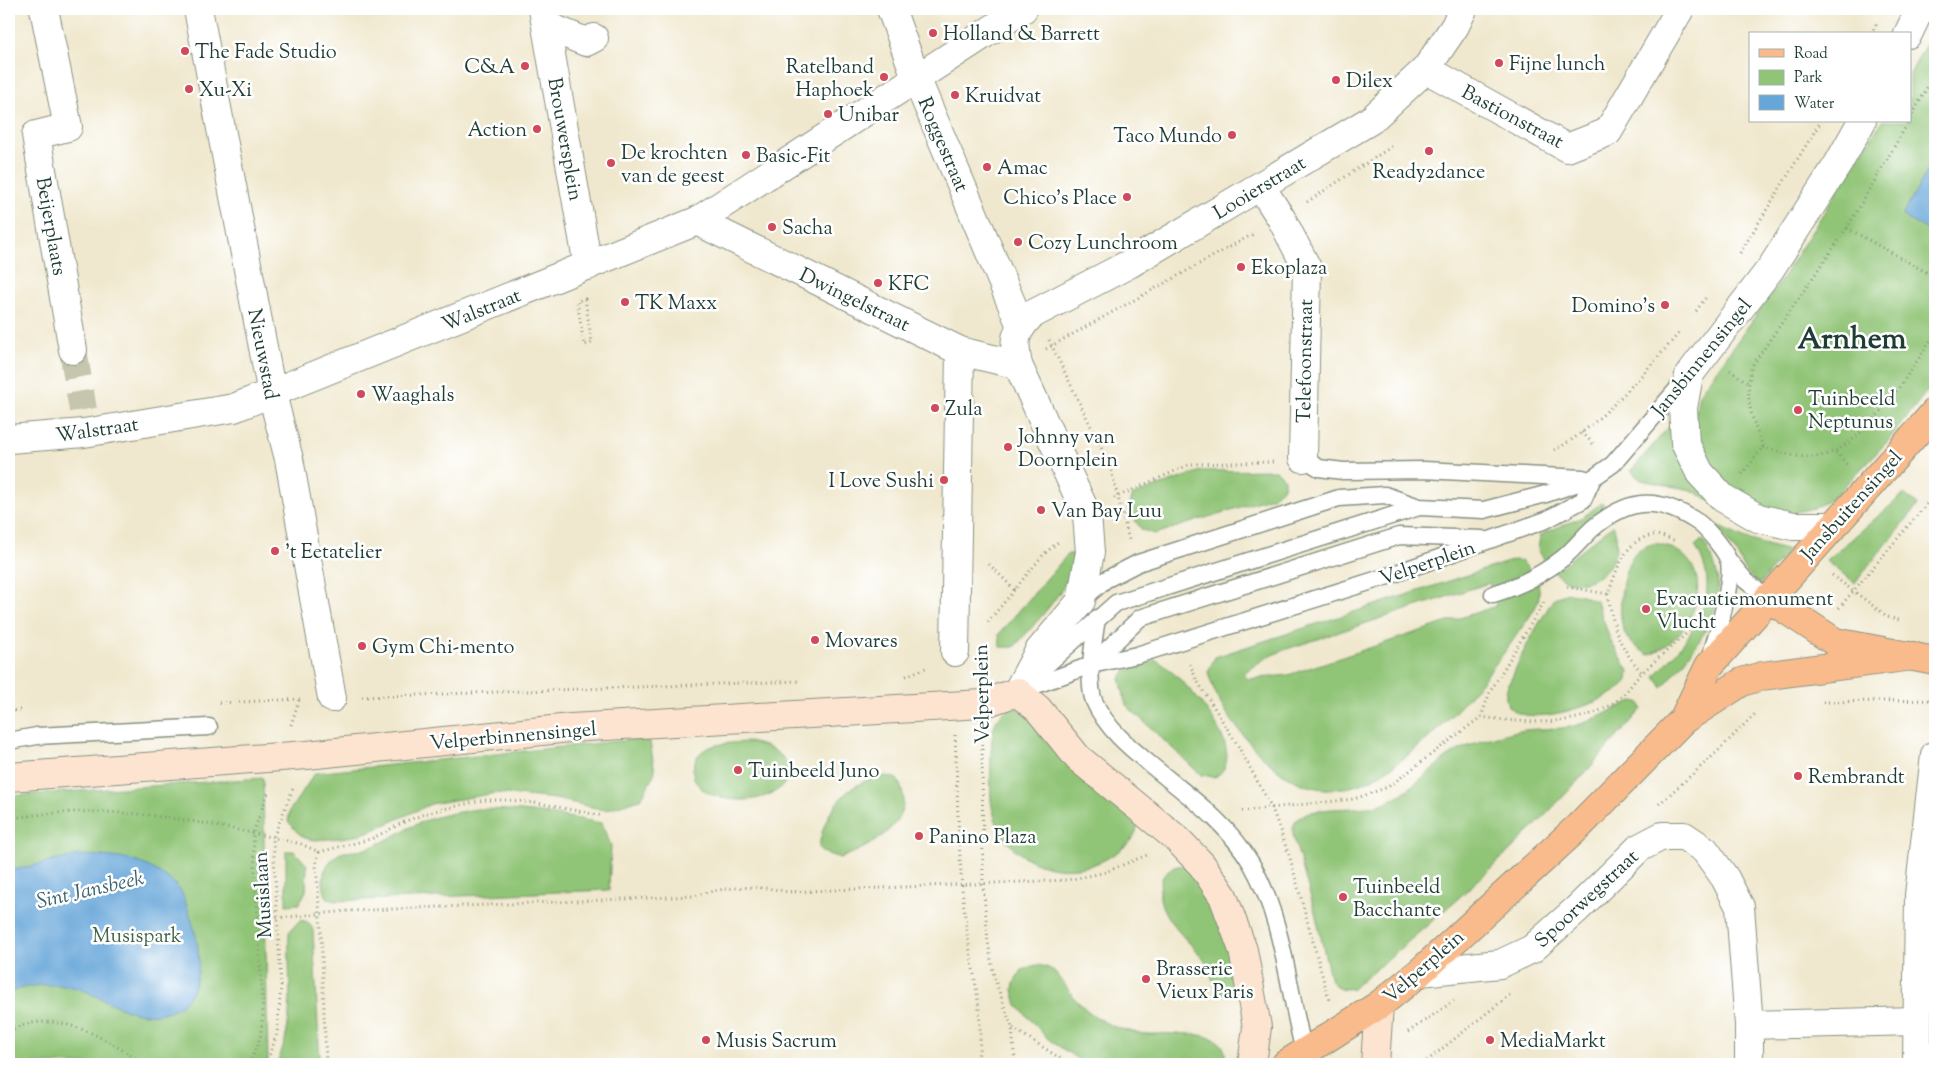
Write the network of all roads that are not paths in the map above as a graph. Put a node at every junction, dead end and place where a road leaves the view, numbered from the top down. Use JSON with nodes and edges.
{"nodes":[{"id":1,"x":44,"y":9,"type":"edge"},
{"id":2,"x":198,"y":9,"type":"edge"},
{"id":3,"x":891,"y":9,"type":"edge"},
{"id":4,"x":1023,"y":9,"type":"edge"},
{"id":5,"x":1463,"y":9,"type":"edge"},
{"id":6,"x":1680,"y":9,"type":"edge"},
{"id":7,"x":1920,"y":9,"type":"edge"},
{"id":8,"x":544,"y":16,"type":"edge"},
{"id":9,"x":1909,"y":32,"type":"edge"},
{"id":10,"x":594,"y":38,"type":"dead end"},
{"id":11,"x":1426,"y":69,"type":"junction"},
{"id":12,"x":917,"y":80,"type":"junction"},
{"id":13,"x":1861,"y":122,"type":"edge"},
{"id":14,"x":1261,"y":187,"type":"junction"},
{"id":15,"x":698,"y":221,"type":"junction"},
{"id":16,"x":588,"y":266,"type":"junction"},
{"id":17,"x":1029,"y":319,"type":"junction"},
{"id":18,"x":73,"y":350,"type":"tunnel mouth"},
{"id":19,"x":960,"y":351,"type":"junction"},
{"id":20,"x":1018,"y":364,"type":"junction"},
{"id":21,"x":1689,"y":375,"type":"junction"},
{"id":22,"x":272,"y":394,"type":"junction"},
{"id":23,"x":1935,"y":412,"type":"edge"},
{"id":24,"x":9,"y":439,"type":"edge"},
{"id":25,"x":1303,"y":458,"type":"joint"},
{"id":26,"x":1593,"y":478,"type":"junction"},
{"id":27,"x":1418,"y":507,"type":"junction"},
{"id":28,"x":1832,"y":526,"type":"junction"},
{"id":29,"x":1492,"y":540,"type":"junction"},
{"id":30,"x":1729,"y":561,"type":"junction"},
{"id":31,"x":1493,"y":594,"type":"dead end"},
{"id":32,"x":1768,"y":598,"type":"junction"},
{"id":33,"x":1089,"y":609,"type":"junction"},
{"id":34,"x":955,"y":652,"type":"road end"},
{"id":35,"x":1924,"y":658,"type":"edge"},
{"id":36,"x":1091,"y":664,"type":"junction"},
{"id":37,"x":1709,"y":666,"type":"junction"},
{"id":38,"x":1017,"y":692,"type":"junction"},
{"id":39,"x":332,"y":698,"type":"road end"},
{"id":40,"x":1683,"y":720,"type":"junction"},
{"id":41,"x":209,"y":727,"type":"dead end"},
{"id":42,"x":9,"y":741,"type":"edge"},
{"id":43,"x":1935,"y":755,"type":"edge"},
{"id":44,"x":9,"y":777,"type":"edge"},
{"id":45,"x":1927,"y":895,"type":"edge"},
{"id":46,"x":1420,"y":972,"type":"junction"},
{"id":47,"x":1379,"y":1005,"type":"junction"},
{"id":48,"x":1917,"y":1021,"type":"junction"},
{"id":49,"x":1749,"y":1025,"type":"junction"},
{"id":50,"x":1299,"y":1061,"type":"edge"},
{"id":51,"x":1252,"y":1064,"type":"edge"},
{"id":52,"x":1375,"y":1064,"type":"edge"},
{"id":53,"x":1749,"y":1064,"type":"edge"},
{"id":54,"x":1917,"y":1064,"type":"edge"}],
"edges":[{"from":1,"to":18,"type":"street","name":"Beijerplaats"},
{"from":2,"to":22,"type":"street","name":"Nieuwstad"},
{"from":3,"to":12,"type":"street","name":"Roggestraat"},
{"from":4,"to":12,"type":"street","name":"Walstraat"},
{"from":5,"to":11,"type":"street","name":"Looierstraat"},
{"from":6,"to":11,"type":"street","name":"Bastionstraat"},
{"from":7,"to":9,"type":"street"},
{"from":8,"to":10,"type":"street"},
{"from":8,"to":16,"type":"street","name":"Brouwersplein"},
{"from":11,"to":14,"type":"street","name":"Looierstraat"},
{"from":12,"to":15,"type":"street","name":"Walstraat"},
{"from":12,"to":17,"type":"street","name":"Roggestraat"},
{"from":13,"to":21,"type":"street","name":"Jansbinnensingel"},
{"from":14,"to":17,"type":"street","name":"Looierstraat"},
{"from":14,"to":25,"type":"street","name":"Telefoonstraat"},
{"from":15,"to":16,"type":"street","name":"Walstraat"},
{"from":15,"to":19,"type":"street","name":"Dwingelstraat"},
{"from":16,"to":22,"type":"street","name":"Walstraat"},
{"from":17,"to":20,"type":"street"},
{"from":19,"to":20,"type":"street","name":"Dwingelstraat"},
{"from":19,"to":34,"type":"street"},
{"from":20,"to":33,"type":"street","name":"Velperplein"},
{"from":21,"to":26,"type":"lane","name":"Jansbinnensingel"},
{"from":21,"to":28,"type":"street"},
{"from":22,"to":24,"type":"street","name":"Walstraat"},
{"from":22,"to":39,"type":"street","name":"Nieuwstad"},
{"from":23,"to":28,"type":"main road","name":"Jansbuitensingel"},
{"from":25,"to":26,"type":"lane"},
{"from":26,"to":27,"type":"lane"},
{"from":26,"to":29,"type":"lane"},
{"from":27,"to":33,"type":"lane"},
{"from":27,"to":33,"type":"lane","name":"Velperplein"},
{"from":28,"to":32,"type":"main road","name":"Jansbuitensingel"},
{"from":29,"to":36,"type":"lane","name":"Velperplein"},
{"from":29,"to":36,"type":"lane","name":"Velperplein"},
{"from":30,"to":31,"type":"lane"},
{"from":30,"to":32,"type":"lane"},
{"from":30,"to":37,"type":"lane"},
{"from":32,"to":35,"type":"main road"},
{"from":32,"to":37,"type":"main road","name":"Velperplein"},
{"from":33,"to":36,"type":"lane"},
{"from":33,"to":38,"type":"street","name":"Velperplein"},
{"from":35,"to":40,"type":"main road"},
{"from":36,"to":38,"type":"lane"},
{"from":36,"to":50,"type":"lane","name":"Velperplein"},
{"from":37,"to":40,"type":"main road","name":"Velperplein"},
{"from":38,"to":44,"type":"street","name":"Velperbinnensingel"},
{"from":38,"to":51,"type":"street","name":"Velperplein"},
{"from":40,"to":46,"type":"main road","name":"Velperplein"},
{"from":41,"to":42,"type":"lane"},
{"from":43,"to":45,"type":"street"},
{"from":45,"to":48,"type":"street"},
{"from":46,"to":47,"type":"main road","name":"Velperplein"},
{"from":46,"to":49,"type":"street","name":"Spoorwegstraat"},
{"from":47,"to":50,"type":"main road","name":"Velperplein"},
{"from":47,"to":52,"type":"street"},
{"from":48,"to":49,"type":"street"},
{"from":48,"to":54,"type":"street"},
{"from":49,"to":53,"type":"street","name":"Spoorwegstraat"}]}
